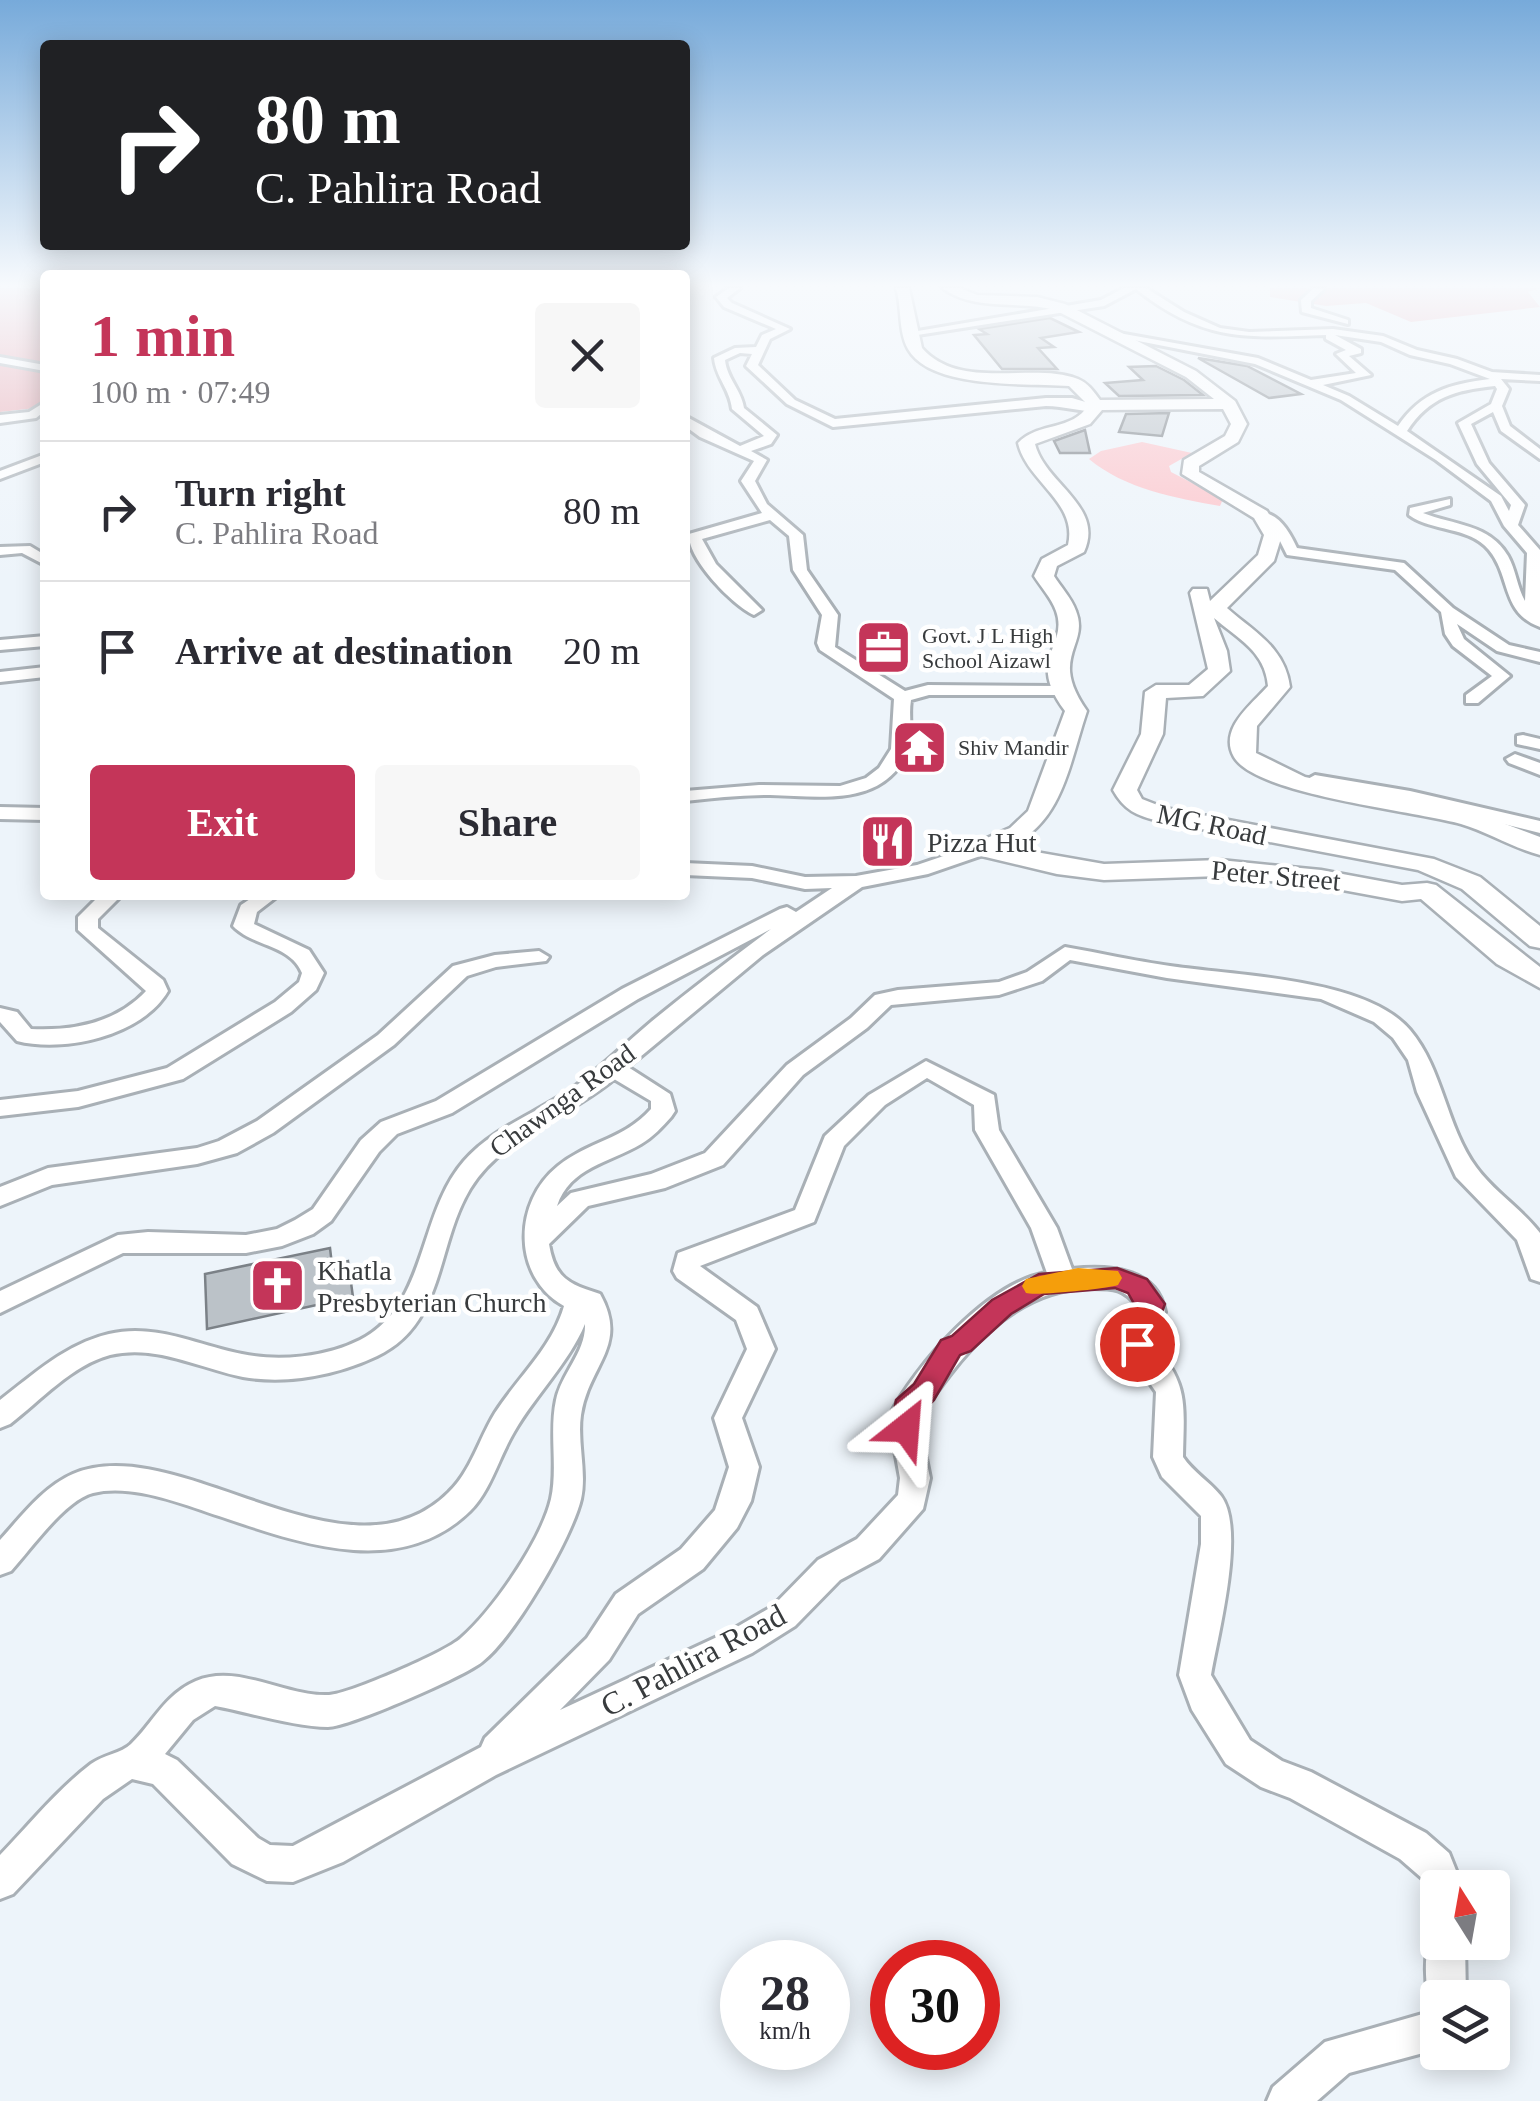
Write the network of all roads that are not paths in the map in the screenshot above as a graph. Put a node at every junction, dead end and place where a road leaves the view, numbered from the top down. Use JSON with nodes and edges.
{"nodes":[{"id":1,"x":730,"y":386,"type":"edge"},
{"id":2,"x":773,"y":386,"type":"edge"},
{"id":3,"x":1080,"y":386,"type":"edge"},
{"id":4,"x":1206,"y":386,"type":"edge"},
{"id":5,"x":1313,"y":386,"type":"edge"},
{"id":6,"x":1458,"y":386,"type":"edge"},
{"id":7,"x":1499,"y":386,"type":"edge"},
{"id":8,"x":1229,"y":404,"type":"junction"},
{"id":9,"x":1496,"y":406,"type":"junction"},
{"id":10,"x":1096,"y":407,"type":"junction"},
{"id":11,"x":40,"y":409,"type":"edge"},
{"id":12,"x":0,"y":419,"type":"edge"},
{"id":13,"x":690,"y":423,"type":"edge"},
{"id":14,"x":1400,"y":432,"type":"junction"},
{"id":15,"x":737,"y":450,"type":"junction"},
{"id":16,"x":1540,"y":455,"type":"edge"},
{"id":17,"x":40,"y":460,"type":"edge"},
{"id":18,"x":0,"y":474,"type":"edge"},
{"id":19,"x":1445,"y":502,"type":"dead end"},
{"id":20,"x":771,"y":515,"type":"junction"},
{"id":21,"x":1261,"y":516,"type":"junction"},
{"id":22,"x":1511,"y":525,"type":"junction"},
{"id":23,"x":0,"y":551,"type":"edge"},
{"id":24,"x":1537,"y":554,"type":"edge"},
{"id":25,"x":40,"y":557,"type":"edge"},
{"id":26,"x":754,"y":610,"type":"dead end"},
{"id":27,"x":1448,"y":611,"type":"junction"},
{"id":28,"x":1540,"y":620,"type":"edge"},
{"id":29,"x":40,"y":642,"type":"edge"},
{"id":30,"x":0,"y":644,"type":"edge"},
{"id":31,"x":1540,"y":657,"type":"edge"},
{"id":32,"x":40,"y":673,"type":"edge"},
{"id":33,"x":0,"y":678,"type":"edge"},
{"id":34,"x":1061,"y":691,"type":"junction"},
{"id":35,"x":903,"y":698,"type":"junction"},
{"id":36,"x":1472,"y":700,"type":"dead end"},
{"id":37,"x":1515,"y":759,"type":"dead end"},
{"id":38,"x":1263,"y":770,"type":"junction"},
{"id":39,"x":1540,"y":770,"type":"edge"},
{"id":40,"x":690,"y":796,"type":"edge"},
{"id":41,"x":0,"y":813,"type":"edge"},
{"id":42,"x":40,"y":814,"type":"edge"},
{"id":43,"x":1540,"y":827,"type":"edge"},
{"id":44,"x":1540,"y":847,"type":"edge"},
{"id":45,"x":982,"y":848,"type":"junction"},
{"id":46,"x":690,"y":868,"type":"edge"},
{"id":47,"x":856,"y":882,"type":"junction"},
{"id":48,"x":824,"y":884,"type":"junction"},
{"id":49,"x":102,"y":900,"type":"edge"},
{"id":50,"x":262,"y":900,"type":"edge"},
{"id":51,"x":1540,"y":940,"type":"edge"},
{"id":52,"x":539,"y":957,"type":"dead end"},
{"id":53,"x":1540,"y":980,"type":"edge"},
{"id":54,"x":0,"y":1015,"type":"edge"},
{"id":55,"x":612,"y":1068,"type":"junction"},
{"id":56,"x":0,"y":1108,"type":"edge"},
{"id":57,"x":0,"y":1197,"type":"edge"},
{"id":58,"x":535,"y":1242,"type":"junction"},
{"id":59,"x":1540,"y":1272,"type":"edge"},
{"id":60,"x":1063,"y":1281,"type":"junction"},
{"id":61,"x":579,"y":1301,"type":"junction"},
{"id":62,"x":0,"y":1304,"type":"edge"},
{"id":63,"x":0,"y":1416,"type":"edge"},
{"id":64,"x":0,"y":1561,"type":"edge"},
{"id":65,"x":139,"y":1762,"type":"junction"},
{"id":66,"x":484,"y":1763,"type":"junction"},
{"id":67,"x":1438,"y":1870,"type":"edge"},
{"id":68,"x":0,"y":1881,"type":"edge"},
{"id":69,"x":1420,"y":2036,"type":"edge"},
{"id":70,"x":1287,"y":2101,"type":"edge"}],
"edges":[{"from":1,"to":15,"type":"street"},
{"from":2,"to":10,"type":"street"},
{"from":3,"to":10,"type":"main road"},
{"from":4,"to":8,"type":"main road"},
{"from":5,"to":14,"type":"street"},
{"from":6,"to":14,"type":"street"},
{"from":7,"to":9,"type":"street"},
{"from":8,"to":10,"type":"main road"},
{"from":8,"to":21,"type":"main road"},
{"from":9,"to":16,"type":"street"},
{"from":9,"to":22,"type":"street"},
{"from":10,"to":34,"type":"main road"},
{"from":11,"to":12,"type":"street"},
{"from":13,"to":15,"type":"street"},
{"from":14,"to":22,"type":"street"},
{"from":15,"to":20,"type":"street"},
{"from":17,"to":18,"type":"street"},
{"from":19,"to":28,"type":"street"},
{"from":20,"to":26,"type":"street"},
{"from":20,"to":35,"type":"street"},
{"from":21,"to":27,"type":"street"},
{"from":21,"to":38,"type":"main road"},
{"from":21,"to":51,"type":"main road","name":"MG Road"},
{"from":22,"to":24,"type":"street"},
{"from":23,"to":25,"type":"street"},
{"from":24,"to":28,"type":"street"},
{"from":27,"to":31,"type":"street"},
{"from":27,"to":36,"type":"street"},
{"from":29,"to":30,"type":"street"},
{"from":32,"to":33,"type":"street"},
{"from":34,"to":35,"type":"street"},
{"from":34,"to":45,"type":"main road"},
{"from":35,"to":40,"type":"street"},
{"from":37,"to":39,"type":"street"},
{"from":38,"to":43,"type":"street"},
{"from":38,"to":44,"type":"main road"},
{"from":41,"to":42,"type":"street"},
{"from":45,"to":47,"type":"street"},
{"from":45,"to":53,"type":"main road","name":"Peter Street"},
{"from":46,"to":48,"type":"street"},
{"from":47,"to":48,"type":"street"},
{"from":47,"to":55,"type":"street","name":"Chawnga Road"},
{"from":48,"to":62,"type":"street"},
{"from":49,"to":54,"type":"street"},
{"from":50,"to":56,"type":"street"},
{"from":52,"to":57,"type":"street"},
{"from":55,"to":58,"type":"street"},
{"from":55,"to":63,"type":"street","name":"Chawnga Road"},
{"from":58,"to":59,"type":"street"},
{"from":58,"to":61,"type":"street"},
{"from":60,"to":66,"type":"street","name":"C. Pahlira Road"},
{"from":60,"to":66,"type":"street"},
{"from":60,"to":67,"type":"street","name":"C. Pahlira Road"},
{"from":61,"to":64,"type":"street"},
{"from":61,"to":65,"type":"street"},
{"from":65,"to":66,"type":"street","name":"C. Pahlira Road"},
{"from":65,"to":68,"type":"street"},
{"from":69,"to":70,"type":"street"}]}
